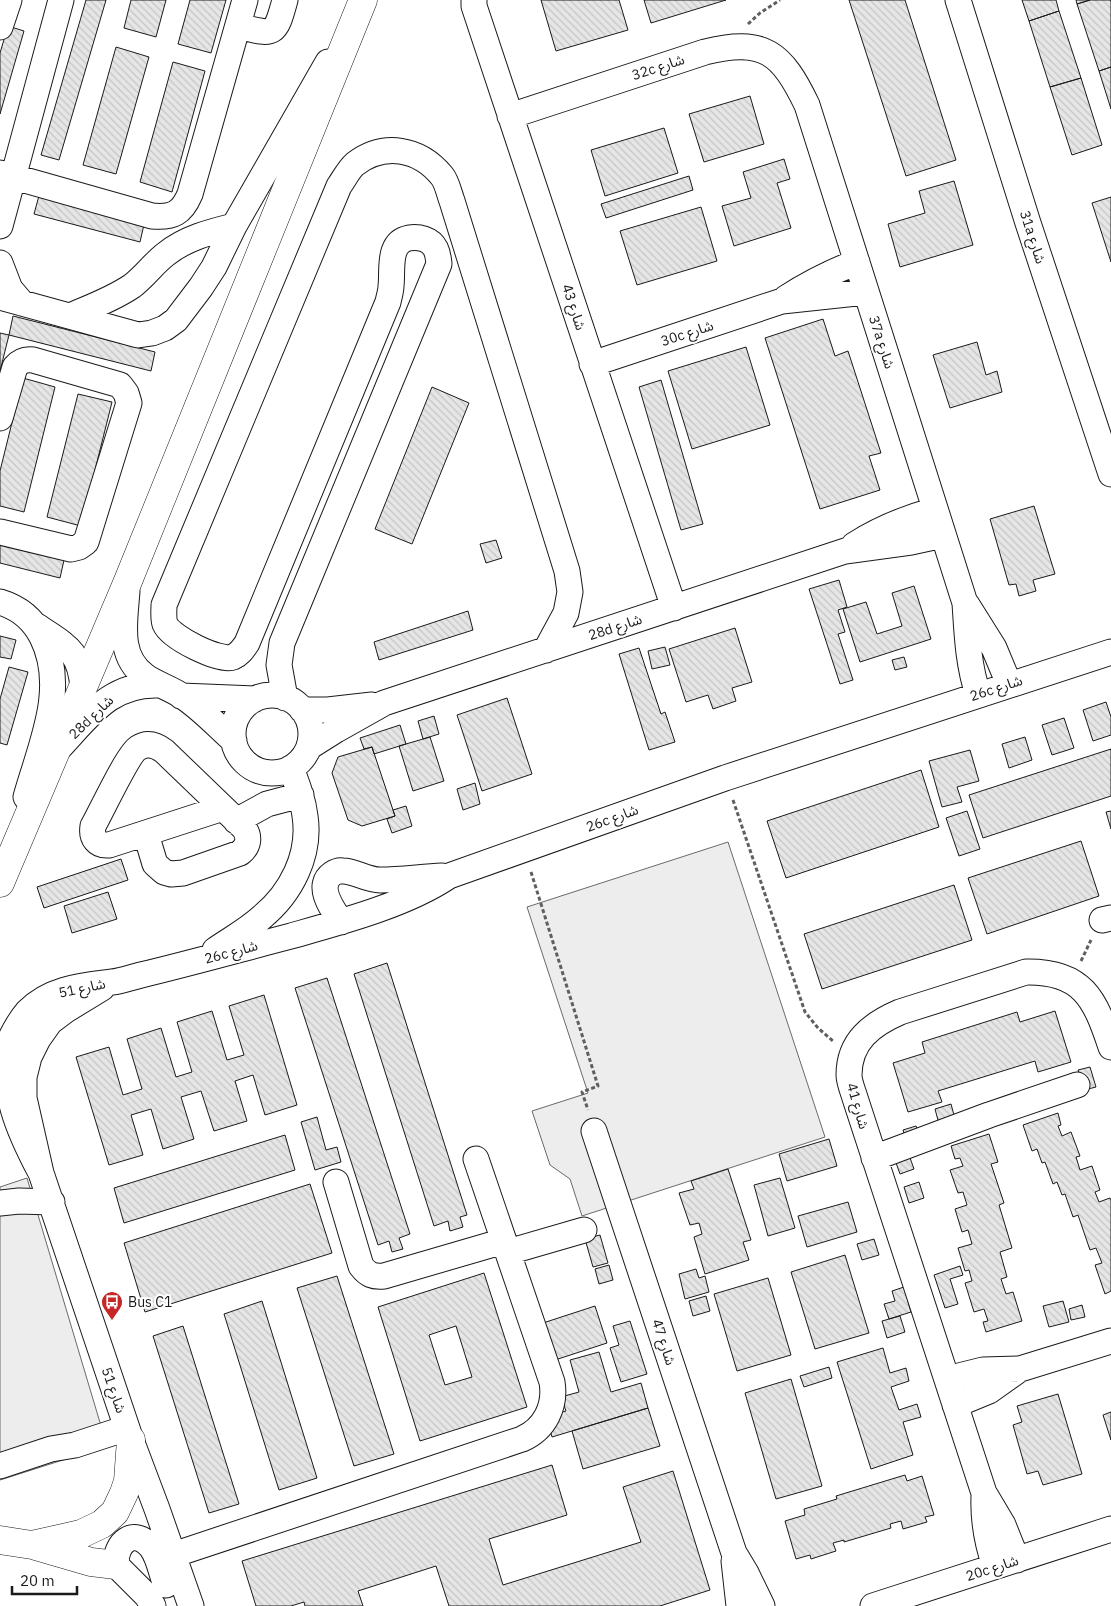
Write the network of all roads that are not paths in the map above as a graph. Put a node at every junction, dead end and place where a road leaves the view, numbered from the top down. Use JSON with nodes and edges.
{"nodes":[{"id":1,"x":9,"y":0,"type":"edge"},
{"id":2,"x":61,"y":0,"type":"edge"},
{"id":3,"x":245,"y":0,"type":"edge"},
{"id":4,"x":285,"y":0,"type":"edge"},
{"id":5,"x":958,"y":0,"type":"edge"},
{"id":6,"x":363,"y":2,"type":"edge"},
{"id":7,"x":474,"y":3,"type":"edge"},
{"id":8,"x":238,"y":26,"type":"junction"},
{"id":9,"x":0,"y":27,"type":"edge"},
{"id":10,"x":796,"y":83,"type":"joint"},
{"id":11,"x":510,"y":116,"type":"junction"},
{"id":12,"x":7,"y":175,"type":"edge"},
{"id":13,"x":152,"y":216,"type":"junction"},
{"id":14,"x":0,"y":226,"type":"edge"},
{"id":15,"x":234,"y":226,"type":"junction"},
{"id":16,"x":857,"y":262,"type":"junction"},
{"id":17,"x":0,"y":263,"type":"edge"},
{"id":18,"x":154,"y":265,"type":"junction"},
{"id":19,"x":866,"y":292,"type":"junction"},
{"id":20,"x":11,"y":300,"type":"edge"},
{"id":21,"x":782,"y":301,"type":"junction"},
{"id":22,"x":70,"y":316,"type":"junction"},
{"id":23,"x":592,"y":364,"type":"junction"},
{"id":24,"x":0,"y":418,"type":"edge"},
{"id":25,"x":1111,"y":474,"type":"edge"},
{"id":26,"x":935,"y":510,"type":"junction"},
{"id":27,"x":0,"y":532,"type":"edge"},
{"id":28,"x":943,"y":536,"type":"junction"},
{"id":29,"x":845,"y":551,"type":"junction"},
{"id":30,"x":128,"y":581,"type":"junction"},
{"id":31,"x":0,"y":602,"type":"edge"},
{"id":32,"x":965,"y":603,"type":"junction"},
{"id":33,"x":674,"y":608,"type":"junction"},
{"id":34,"x":36,"y":625,"type":"junction"},
{"id":35,"x":546,"y":650,"type":"junction"},
{"id":36,"x":1111,"y":652,"type":"edge"},
{"id":37,"x":1009,"y":684,"type":"junction"},
{"id":38,"x":159,"y":685,"type":"junction"},
{"id":39,"x":83,"y":688,"type":"junction"},
{"id":40,"x":978,"y":694,"type":"junction"},
{"id":41,"x":182,"y":696,"type":"junction"},
{"id":42,"x":255,"y":699,"type":"junction"},
{"id":43,"x":384,"y":703,"type":"junction"},
{"id":44,"x":293,"y":704,"type":"junction"},
{"id":45,"x":234,"y":741,"type":"junction"},
{"id":46,"x":308,"y":748,"type":"junction"},
{"id":47,"x":57,"y":751,"type":"junction"},
{"id":48,"x":291,"y":768,"type":"junction"},
{"id":49,"x":301,"y":795,"type":"junction"},
{"id":50,"x":230,"y":815,"type":"junction"},
{"id":51,"x":146,"y":834,"type":"junction"},
{"id":52,"x":16,"y":846,"type":"junction"},
{"id":53,"x":449,"y":876,"type":"junction"},
{"id":54,"x":0,"y":883,"type":"edge"},
{"id":55,"x":341,"y":922,"type":"junction"},
{"id":56,"x":198,"y":961,"type":"junction"},
{"id":57,"x":114,"y":982,"type":"joint"},
{"id":58,"x":1111,"y":1047,"type":"edge"},
{"id":59,"x":1078,"y":1085,"type":"dead end"},
{"id":60,"x":594,"y":1130,"type":"road end"},
{"id":61,"x":874,"y":1158,"type":"junction"},
{"id":62,"x":476,"y":1159,"type":"dead end"},
{"id":63,"x":336,"y":1182,"type":"dead end"},
{"id":64,"x":46,"y":1187,"type":"junction"},
{"id":65,"x":0,"y":1195,"type":"edge"},
{"id":66,"x":0,"y":1203,"type":"edge"},
{"id":67,"x":584,"y":1230,"type":"dead end"},
{"id":68,"x":506,"y":1247,"type":"junction"},
{"id":69,"x":1111,"y":1341,"type":"edge"},
{"id":70,"x":1020,"y":1369,"type":"junction"},
{"id":71,"x":947,"y":1379,"type":"junction"},
{"id":72,"x":955,"y":1405,"type":"junction"},
{"id":73,"x":126,"y":1427,"type":"junction"},
{"id":74,"x":0,"y":1466,"type":"edge"},
{"id":75,"x":1111,"y":1529,"type":"edge"},
{"id":76,"x":0,"y":1540,"type":"edge"},
{"id":77,"x":32,"y":1545,"type":"junction"},
{"id":78,"x":734,"y":1553,"type":"junction"},
{"id":79,"x":173,"y":1554,"type":"junction"},
{"id":80,"x":1006,"y":1563,"type":"junction"},
{"id":81,"x":116,"y":1565,"type":"junction"},
{"id":82,"x":153,"y":1606,"type":"edge"},
{"id":83,"x":173,"y":1606,"type":"edge"},
{"id":84,"x":191,"y":1606,"type":"edge"},
{"id":85,"x":739,"y":1606,"type":"edge"},
{"id":86,"x":762,"y":1606,"type":"edge"},
{"id":87,"x":873,"y":1606,"type":"edge"}],
"edges":[{"from":1,"to":9,"type":"street"},
{"from":2,"to":12,"type":"street"},
{"from":3,"to":8,"type":"street"},
{"from":4,"to":8,"type":"street"},
{"from":5,"to":25,"type":"street","name":"31a شارع"},
{"from":6,"to":15,"type":"street"},
{"from":6,"to":30,"type":"main road"},
{"from":7,"to":11,"type":"street","name":"شارع 43"},
{"from":8,"to":13,"type":"street"},
{"from":10,"to":11,"type":"street","name":"32c شارع"},
{"from":10,"to":16,"type":"street","name":"37a شارع"},
{"from":11,"to":23,"type":"street","name":"شارع 43"},
{"from":12,"to":13,"type":"street"},
{"from":12,"to":14,"type":"street"},
{"from":13,"to":18,"type":"street"},
{"from":15,"to":18,"type":"street"},
{"from":15,"to":22,"type":"street"},
{"from":16,"to":19,"type":"street","name":"37a شارع"},
{"from":16,"to":21,"type":"street","name":"30c شارع"},
{"from":17,"to":20,"type":"street"},
{"from":18,"to":22,"type":"street"},
{"from":19,"to":21,"type":"street","name":"30c شارع"},
{"from":19,"to":26,"type":"street","name":"37a شارع"},
{"from":20,"to":22,"type":"street"},
{"from":21,"to":23,"type":"street","name":"30c شارع"},
{"from":23,"to":33,"type":"street","name":"شارع 43"},
{"from":24,"to":27,"type":"street"},
{"from":26,"to":28,"type":"street","name":"37a شارع"},
{"from":26,"to":29,"type":"street"},
{"from":28,"to":29,"type":"street"},
{"from":28,"to":32,"type":"street","name":"37a شارع"},
{"from":29,"to":33,"type":"street","name":"28d شارع"},
{"from":30,"to":38,"type":"street","name":"28d شارع"},
{"from":30,"to":39,"type":"main road"},
{"from":31,"to":34,"type":"street"},
{"from":32,"to":37,"type":"street"},
{"from":32,"to":40,"type":"street"},
{"from":33,"to":35,"type":"street","name":"28d شارع"},
{"from":34,"to":39,"type":"street"},
{"from":34,"to":52,"type":"street"},
{"from":35,"to":43,"type":"street","name":"28d شارع"},
{"from":35,"to":44,"type":"street"},
{"from":36,"to":37,"type":"street","name":"26c شارع"},
{"from":37,"to":40,"type":"street","name":"26c شارع"},
{"from":38,"to":41,"type":"street","name":"28d شارع"},
{"from":38,"to":47,"type":"street","name":"28d شارع"},
{"from":39,"to":47,"type":"main road"},
{"from":40,"to":53,"type":"street","name":"26c شارع"},
{"from":41,"to":42,"type":"street","name":"28d شارع"},
{"from":41,"to":45,"type":"street","name":"28d شارع"},
{"from":42,"to":44,"type":"street"},
{"from":42,"to":45,"type":"street"},
{"from":43,"to":44,"type":"street","name":"28d شارع"},
{"from":43,"to":46,"type":"street","name":"28d شارع"},
{"from":44,"to":46,"type":"street"},
{"from":45,"to":48,"type":"street"},
{"from":46,"to":48,"type":"street"},
{"from":47,"to":52,"type":"main road"},
{"from":48,"to":49,"type":"street"},
{"from":49,"to":50,"type":"street"},
{"from":49,"to":56,"type":"street"},
{"from":50,"to":51,"type":"street"},
{"from":50,"to":51,"type":"street"},
{"from":50,"to":51,"type":"street"},
{"from":52,"to":54,"type":"main road"},
{"from":53,"to":55,"type":"street","name":"26c شارع"},
{"from":53,"to":55,"type":"street"},
{"from":55,"to":56,"type":"street","name":"26c شارع"},
{"from":56,"to":57,"type":"street","name":"26c شارع"},
{"from":57,"to":64,"type":"street","name":"شارع 51"},
{"from":58,"to":61,"type":"street","name":"شارع 41"},
{"from":59,"to":61,"type":"street"},
{"from":60,"to":78,"type":"street","name":"شارع 47"},
{"from":61,"to":71,"type":"street","name":"شارع 41"},
{"from":62,"to":68,"type":"street"},
{"from":63,"to":68,"type":"street"},
{"from":64,"to":65,"type":"street"},
{"from":64,"to":66,"type":"street"},
{"from":64,"to":73,"type":"street","name":"شارع 51"},
{"from":67,"to":68,"type":"street"},
{"from":68,"to":79,"type":"street"},
{"from":69,"to":70,"type":"street"},
{"from":70,"to":71,"type":"street"},
{"from":70,"to":72,"type":"street"},
{"from":71,"to":72,"type":"street","name":"شارع 41"},
{"from":72,"to":80,"type":"street","name":"شارع 41"},
{"from":73,"to":74,"type":"street"},
{"from":73,"to":77,"type":"main road"},
{"from":73,"to":79,"type":"street","name":"شارع 51"},
{"from":75,"to":80,"type":"street","name":"20c شارع"},
{"from":76,"to":77,"type":"main road"},
{"from":77,"to":81,"type":"main road"},
{"from":78,"to":85,"type":"street","name":"شارع 47"},
{"from":78,"to":86,"type":"street","name":"شارع 47"},
{"from":79,"to":84,"type":"street","name":"شارع 51"},
{"from":80,"to":87,"type":"street","name":"20c شارع"},
{"from":81,"to":82,"type":"street"},
{"from":81,"to":83,"type":"street"}]}
